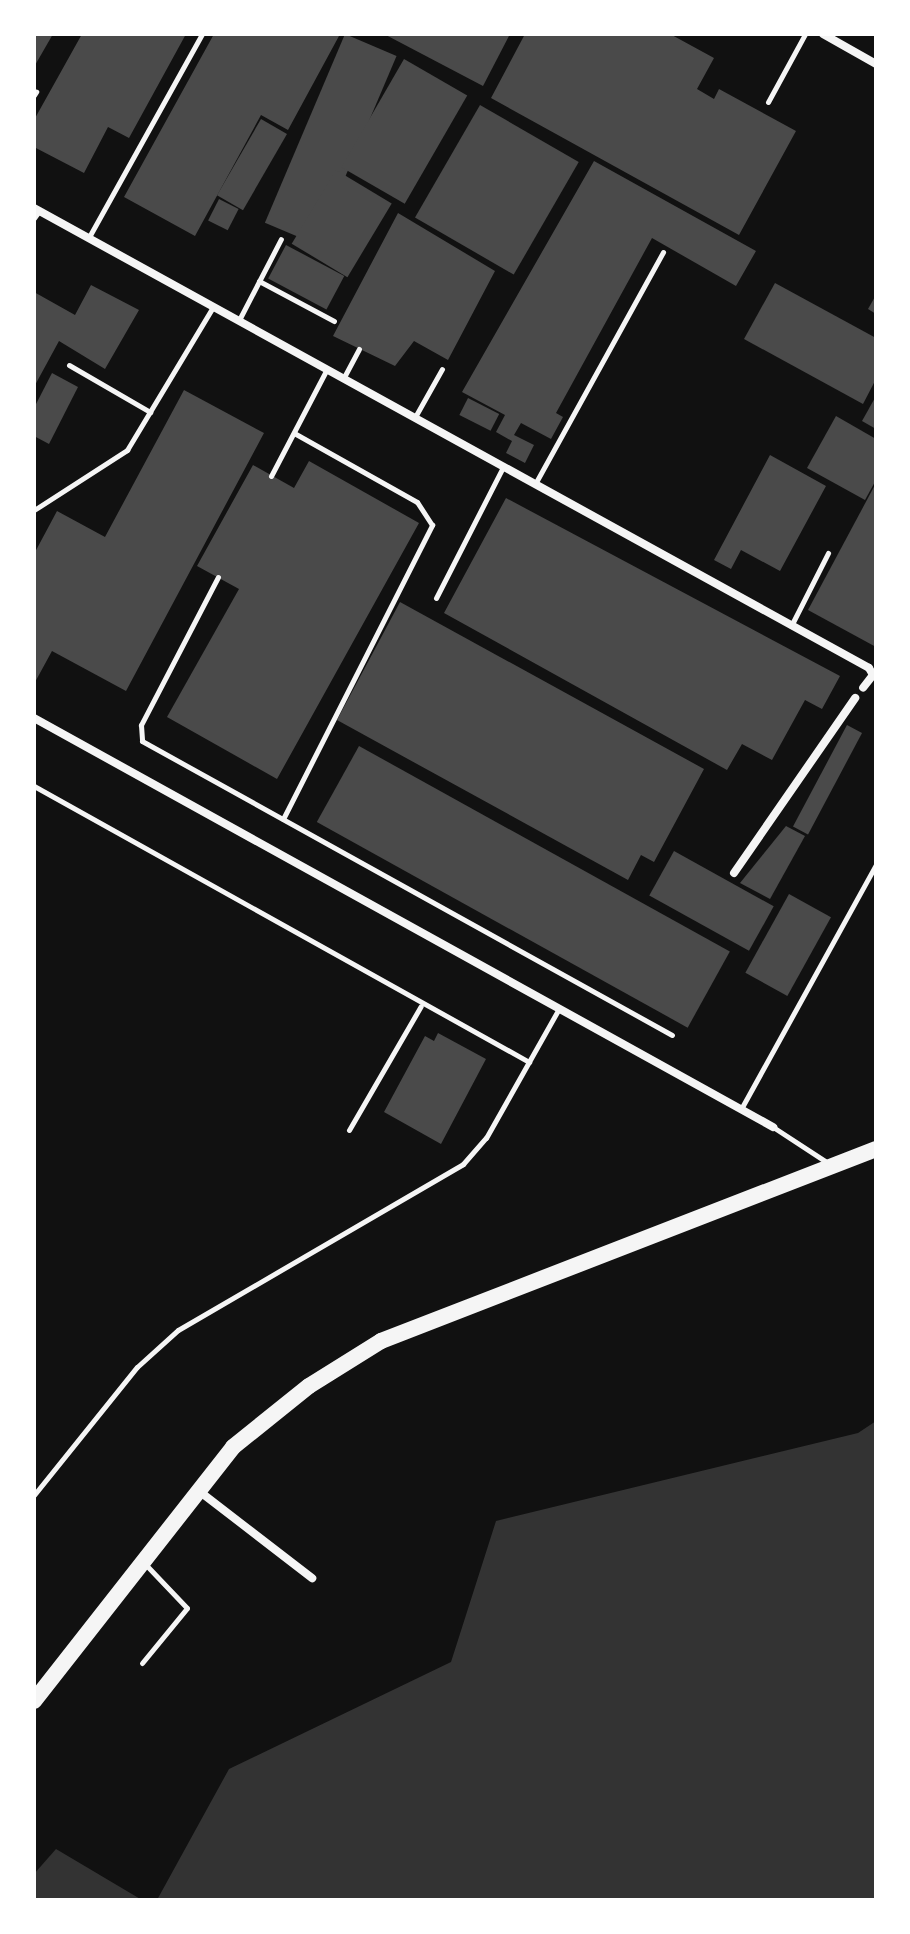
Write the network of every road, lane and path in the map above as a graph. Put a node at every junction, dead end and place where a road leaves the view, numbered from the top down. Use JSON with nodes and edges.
{"nodes":[{"id":1,"x":202,"y":34,"type":"edge"},
{"id":2,"x":805,"y":34,"type":"edge"},
{"id":3,"x":823,"y":34,"type":"edge"},
{"id":4,"x":876,"y":64,"type":"edge"},
{"id":5,"x":768,"y":102,"type":"dead end"},
{"id":6,"x":36,"y":212,"type":"edge"},
{"id":7,"x":89,"y":238,"type":"junction"},
{"id":8,"x":281,"y":239,"type":"dead end"},
{"id":9,"x":663,"y":252,"type":"dead end"},
{"id":10,"x":259,"y":281,"type":"junction"},
{"id":11,"x":213,"y":307,"type":"junction"},
{"id":12,"x":238,"y":320,"type":"junction"},
{"id":13,"x":334,"y":321,"type":"dead end"},
{"id":14,"x":359,"y":349,"type":"dead end"},
{"id":15,"x":69,"y":365,"type":"dead end"},
{"id":16,"x":327,"y":369,"type":"junction"},
{"id":17,"x":442,"y":369,"type":"dead end"},
{"id":18,"x":343,"y":379,"type":"junction"},
{"id":19,"x":150,"y":412,"type":"junction"},
{"id":20,"x":415,"y":418,"type":"junction"},
{"id":21,"x":294,"y":433,"type":"junction"},
{"id":22,"x":503,"y":467,"type":"junction"},
{"id":23,"x":271,"y":476,"type":"dead end"},
{"id":24,"x":535,"y":485,"type":"junction"},
{"id":25,"x":34,"y":510,"type":"edge"},
{"id":26,"x":828,"y":553,"type":"dead end"},
{"id":27,"x":218,"y":577,"type":"dead end"},
{"id":28,"x":436,"y":598,"type":"dead end"},
{"id":29,"x":791,"y":626,"type":"junction"},
{"id":30,"x":863,"y":688,"type":"joint"},
{"id":31,"x":855,"y":698,"type":"joint"},
{"id":32,"x":34,"y":718,"type":"edge"},
{"id":33,"x":34,"y":786,"type":"edge"},
{"id":34,"x":283,"y":819,"type":"junction"},
{"id":35,"x":876,"y":864,"type":"edge"},
{"id":36,"x":734,"y":873,"type":"dead end"},
{"id":37,"x":421,"y":1006,"type":"junction"},
{"id":38,"x":558,"y":1010,"type":"junction"},
{"id":39,"x":672,"y":1035,"type":"dead end"},
{"id":40,"x":529,"y":1062,"type":"junction"},
{"id":41,"x":741,"y":1109,"type":"junction"},
{"id":42,"x":773,"y":1127,"type":"joint"},
{"id":43,"x":349,"y":1130,"type":"dead end"},
{"id":44,"x":876,"y":1149,"type":"edge"},
{"id":45,"x":832,"y":1166,"type":"junction"},
{"id":46,"x":198,"y":1491,"type":"junction"},
{"id":47,"x":34,"y":1495,"type":"edge"},
{"id":48,"x":142,"y":1561,"type":"junction"},
{"id":49,"x":312,"y":1578,"type":"dead end"},
{"id":50,"x":142,"y":1663,"type":"dead end"},
{"id":51,"x":34,"y":1701,"type":"edge"}],
"edges":[{"from":1,"to":7,"type":"lane"},
{"from":2,"to":5,"type":"lane"},
{"from":3,"to":4,"type":"street"},
{"from":6,"to":7,"type":"street"},
{"from":7,"to":11,"type":"street"},
{"from":8,"to":10,"type":"lane"},
{"from":9,"to":24,"type":"lane"},
{"from":10,"to":12,"type":"lane"},
{"from":10,"to":13,"type":"lane"},
{"from":11,"to":12,"type":"street"},
{"from":11,"to":19,"type":"lane"},
{"from":12,"to":16,"type":"street"},
{"from":14,"to":18,"type":"lane"},
{"from":15,"to":19,"type":"lane"},
{"from":16,"to":18,"type":"street"},
{"from":16,"to":21,"type":"lane"},
{"from":17,"to":20,"type":"lane"},
{"from":18,"to":20,"type":"street"},
{"from":19,"to":25,"type":"lane"},
{"from":20,"to":22,"type":"street"},
{"from":21,"to":23,"type":"lane"},
{"from":21,"to":34,"type":"lane"},
{"from":22,"to":24,"type":"street"},
{"from":22,"to":28,"type":"lane"},
{"from":24,"to":29,"type":"street"},
{"from":26,"to":29,"type":"lane"},
{"from":27,"to":34,"type":"lane"},
{"from":29,"to":30,"type":"street"},
{"from":30,"to":31,"type":"lane"},
{"from":31,"to":36,"type":"street"},
{"from":32,"to":38,"type":"street"},
{"from":33,"to":37,"type":"lane"},
{"from":34,"to":39,"type":"lane"},
{"from":35,"to":41,"type":"lane"},
{"from":37,"to":40,"type":"lane"},
{"from":37,"to":43,"type":"lane"},
{"from":38,"to":40,"type":"lane"},
{"from":38,"to":41,"type":"street"},
{"from":40,"to":47,"type":"lane"},
{"from":41,"to":42,"type":"street"},
{"from":42,"to":45,"type":"lane"},
{"from":44,"to":45,"type":"main road"},
{"from":45,"to":46,"type":"main road"},
{"from":46,"to":48,"type":"main road"},
{"from":46,"to":49,"type":"street"},
{"from":48,"to":50,"type":"lane"},
{"from":48,"to":51,"type":"main road"}]}
